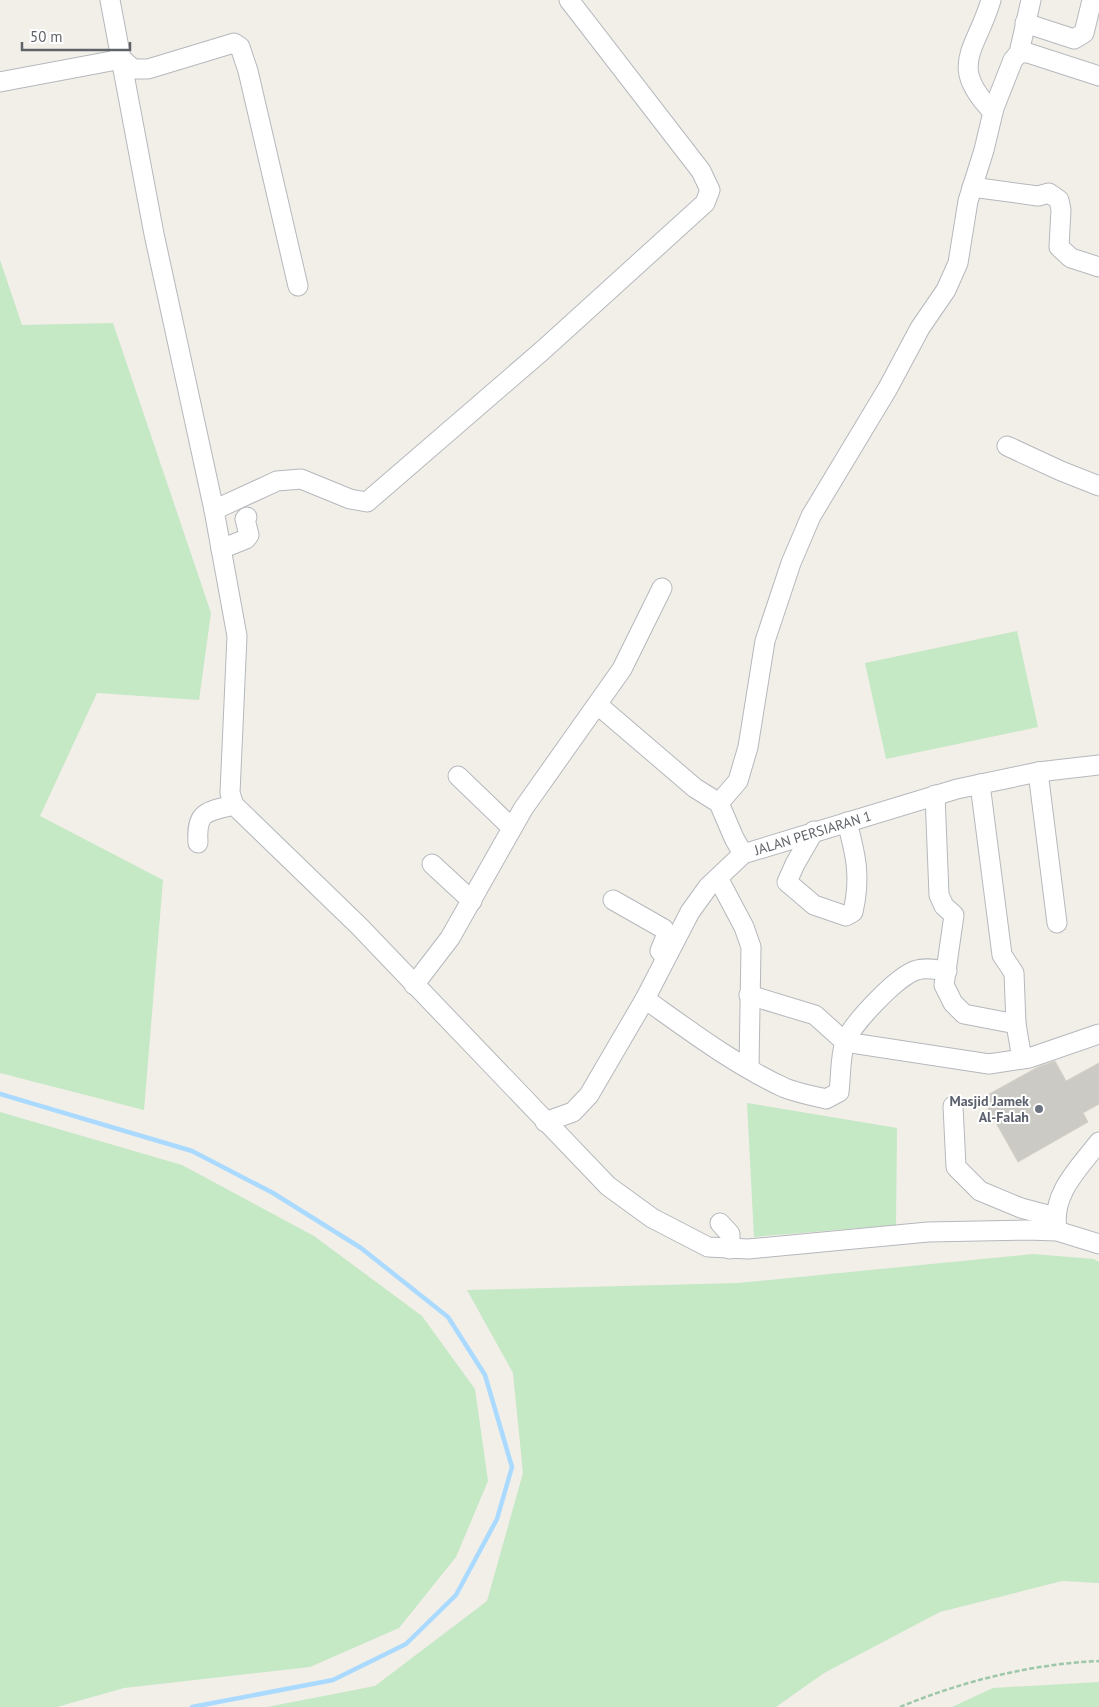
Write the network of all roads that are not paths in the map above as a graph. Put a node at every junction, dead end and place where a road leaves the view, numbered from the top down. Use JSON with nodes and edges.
{"nodes":[{"id":1,"x":110,"y":0,"type":"edge"},
{"id":2,"x":568,"y":0,"type":"edge"},
{"id":3,"x":991,"y":0,"type":"edge"},
{"id":4,"x":1031,"y":0,"type":"edge"},
{"id":5,"x":1092,"y":0,"type":"edge"},
{"id":6,"x":1025,"y":22,"type":"junction"},
{"id":7,"x":1019,"y":53,"type":"junction"},
{"id":8,"x":122,"y":59,"type":"junction"},
{"id":9,"x":1099,"y":76,"type":"edge"},
{"id":10,"x":0,"y":82,"type":"edge"},
{"id":11,"x":993,"y":112,"type":"junction"},
{"id":12,"x":972,"y":187,"type":"junction"},
{"id":13,"x":1099,"y":267,"type":"edge"},
{"id":14,"x":298,"y":286,"type":"dead end"},
{"id":15,"x":1007,"y":446,"type":"dead end"},
{"id":16,"x":1099,"y":486,"type":"edge"},
{"id":17,"x":214,"y":510,"type":"junction"},
{"id":18,"x":247,"y":517,"type":"dead end"},
{"id":19,"x":221,"y":549,"type":"junction"},
{"id":20,"x":662,"y":588,"type":"dead end"},
{"id":21,"x":598,"y":705,"type":"junction"},
{"id":22,"x":1099,"y":765,"type":"edge"},
{"id":23,"x":1038,"y":772,"type":"junction"},
{"id":24,"x":458,"y":776,"type":"dead end"},
{"id":25,"x":980,"y":784,"type":"junction"},
{"id":26,"x":935,"y":795,"type":"junction"},
{"id":27,"x":719,"y":803,"type":"junction"},
{"id":28,"x":234,"y":805,"type":"junction"},
{"id":29,"x":847,"y":822,"type":"junction"},
{"id":30,"x":512,"y":828,"type":"junction"},
{"id":31,"x":814,"y":831,"type":"junction"},
{"id":32,"x":198,"y":843,"type":"dead end"},
{"id":33,"x":743,"y":854,"type":"junction"},
{"id":34,"x":432,"y":864,"type":"dead end"},
{"id":35,"x":718,"y":878,"type":"junction"},
{"id":36,"x":613,"y":900,"type":"dead end"},
{"id":37,"x":472,"y":901,"type":"junction"},
{"id":38,"x":1057,"y":923,"type":"dead end"},
{"id":39,"x":663,"y":954,"type":"junction"},
{"id":40,"x":947,"y":971,"type":"junction"},
{"id":41,"x":414,"y":984,"type":"junction"},
{"id":42,"x":749,"y":996,"type":"junction"},
{"id":43,"x":645,"y":999,"type":"junction"},
{"id":44,"x":1016,"y":1024,"type":"junction"},
{"id":45,"x":1099,"y":1034,"type":"edge"},
{"id":46,"x":845,"y":1042,"type":"junction"},
{"id":47,"x":1022,"y":1059,"type":"junction"},
{"id":48,"x":749,"y":1068,"type":"junction"},
{"id":49,"x":952,"y":1106,"type":"dead end"},
{"id":50,"x":545,"y":1122,"type":"junction"},
{"id":51,"x":1099,"y":1142,"type":"edge"},
{"id":52,"x":720,"y":1223,"type":"dead end"},
{"id":53,"x":1056,"y":1224,"type":"junction"},
{"id":54,"x":1099,"y":1244,"type":"edge"},
{"id":55,"x":730,"y":1249,"type":"junction"}],
"edges":[{"from":1,"to":8,"type":"street"},
{"from":2,"to":17,"type":"street"},
{"from":3,"to":11,"type":"street"},
{"from":4,"to":6,"type":"street"},
{"from":5,"to":6,"type":"street"},
{"from":6,"to":7,"type":"street"},
{"from":7,"to":9,"type":"street"},
{"from":7,"to":11,"type":"street"},
{"from":8,"to":10,"type":"street"},
{"from":8,"to":14,"type":"street"},
{"from":8,"to":17,"type":"street"},
{"from":11,"to":12,"type":"street"},
{"from":12,"to":13,"type":"street"},
{"from":12,"to":27,"type":"street"},
{"from":15,"to":16,"type":"street"},
{"from":17,"to":19,"type":"street"},
{"from":18,"to":19,"type":"street"},
{"from":19,"to":28,"type":"street"},
{"from":20,"to":21,"type":"street"},
{"from":21,"to":27,"type":"street"},
{"from":21,"to":30,"type":"street"},
{"from":22,"to":23,"type":"street","name":"JALAN PERSIARAN 1"},
{"from":23,"to":25,"type":"street","name":"JALAN PERSIARAN 1"},
{"from":23,"to":38,"type":"street"},
{"from":24,"to":30,"type":"street"},
{"from":25,"to":26,"type":"street","name":"JALAN PERSIARAN 1"},
{"from":25,"to":44,"type":"street"},
{"from":26,"to":29,"type":"street","name":"JALAN PERSIARAN 1"},
{"from":26,"to":40,"type":"street"},
{"from":27,"to":33,"type":"street"},
{"from":28,"to":32,"type":"street"},
{"from":28,"to":41,"type":"street"},
{"from":29,"to":31,"type":"street","name":"JALAN PERSIARAN 1"},
{"from":29,"to":31,"type":"street"},
{"from":30,"to":37,"type":"street"},
{"from":31,"to":33,"type":"street","name":"JALAN PERSIARAN 1"},
{"from":33,"to":35,"type":"street","name":"JALAN PERSIARAN 1"},
{"from":34,"to":37,"type":"street"},
{"from":35,"to":39,"type":"street","name":"JALAN PERSIARAN 1"},
{"from":35,"to":42,"type":"street"},
{"from":36,"to":39,"type":"street"},
{"from":37,"to":41,"type":"street"},
{"from":39,"to":43,"type":"street","name":"JALAN PERSIARAN 1"},
{"from":40,"to":44,"type":"street"},
{"from":40,"to":46,"type":"street"},
{"from":41,"to":50,"type":"street"},
{"from":42,"to":46,"type":"street"},
{"from":42,"to":48,"type":"street"},
{"from":43,"to":48,"type":"street"},
{"from":43,"to":50,"type":"street","name":"JALAN PERSIARAN 1"},
{"from":44,"to":47,"type":"street"},
{"from":45,"to":47,"type":"street"},
{"from":46,"to":47,"type":"street"},
{"from":46,"to":48,"type":"street"},
{"from":49,"to":53,"type":"street"},
{"from":50,"to":55,"type":"street"},
{"from":51,"to":53,"type":"street"},
{"from":52,"to":55,"type":"street"},
{"from":53,"to":54,"type":"street"},
{"from":53,"to":55,"type":"street"}]}
